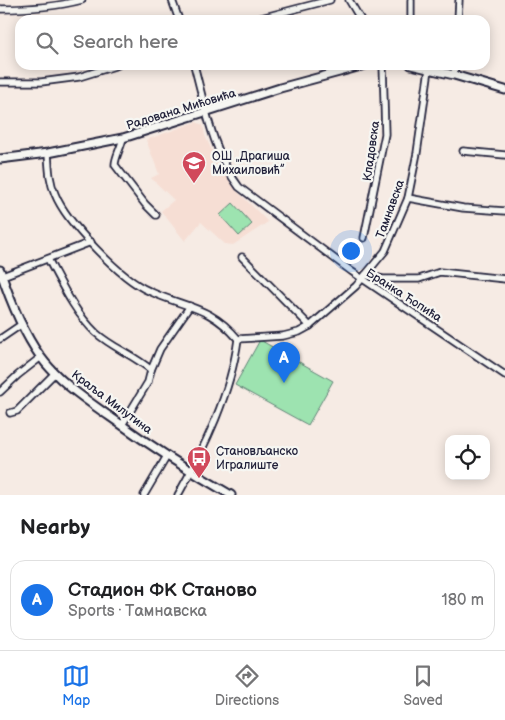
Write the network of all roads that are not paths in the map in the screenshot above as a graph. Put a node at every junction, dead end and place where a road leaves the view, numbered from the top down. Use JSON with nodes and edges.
{"nodes":[{"id":1,"x":82,"y":0,"type":"edge"},
{"id":2,"x":172,"y":0,"type":"edge"},
{"id":3,"x":330,"y":0,"type":"edge"},
{"id":4,"x":349,"y":0,"type":"edge"},
{"id":5,"x":411,"y":0,"type":"edge"},
{"id":6,"x":459,"y":0,"type":"edge"},
{"id":7,"x":0,"y":9,"type":"edge"},
{"id":8,"x":177,"y":15,"type":"edge"},
{"id":9,"x":272,"y":15,"type":"edge"},
{"id":10,"x":358,"y":15,"type":"edge"},
{"id":11,"x":412,"y":15,"type":"edge"},
{"id":12,"x":458,"y":15,"type":"edge"},
{"id":13,"x":102,"y":70,"type":"edge"},
{"id":14,"x":195,"y":70,"type":"edge"},
{"id":15,"x":347,"y":70,"type":"edge"},
{"id":16,"x":383,"y":70,"type":"edge"},
{"id":17,"x":430,"y":70,"type":"edge"},
{"id":18,"x":434,"y":70,"type":"edge"},
{"id":19,"x":454,"y":70,"type":"edge"},
{"id":20,"x":454,"y":75,"type":"junction"},
{"id":21,"x":0,"y":82,"type":"edge"},
{"id":22,"x":505,"y":90,"type":"edge"},
{"id":23,"x":207,"y":113,"type":"junction"},
{"id":24,"x":123,"y":138,"type":"junction"},
{"id":25,"x":463,"y":151,"type":"dead end"},
{"id":26,"x":48,"y":153,"type":"junction"},
{"id":27,"x":505,"y":155,"type":"edge"},
{"id":28,"x":0,"y":159,"type":"edge"},
{"id":29,"x":408,"y":198,"type":"junction"},
{"id":30,"x":505,"y":211,"type":"edge"},
{"id":31,"x":156,"y":215,"type":"dead end"},
{"id":32,"x":364,"y":238,"type":"dead end"},
{"id":33,"x":91,"y":242,"type":"junction"},
{"id":34,"x":242,"y":257,"type":"dead end"},
{"id":35,"x":48,"y":259,"type":"junction"},
{"id":36,"x":1,"y":274,"type":"edge"},
{"id":37,"x":364,"y":277,"type":"junction"},
{"id":38,"x":505,"y":279,"type":"edge"},
{"id":39,"x":190,"y":306,"type":"junction"},
{"id":40,"x":22,"y":324,"type":"junction"},
{"id":41,"x":310,"y":326,"type":"junction"},
{"id":42,"x":0,"y":339,"type":"edge"},
{"id":43,"x":238,"y":339,"type":"junction"},
{"id":44,"x":41,"y":357,"type":"junction"},
{"id":45,"x":151,"y":370,"type":"junction"},
{"id":46,"x":55,"y":372,"type":"junction"},
{"id":47,"x":505,"y":375,"type":"edge"},
{"id":48,"x":0,"y":392,"type":"edge"},
{"id":49,"x":10,"y":413,"type":"dead end"},
{"id":50,"x":122,"y":425,"type":"junction"},
{"id":51,"x":167,"y":456,"type":"junction"},
{"id":52,"x":191,"y":472,"type":"junction"},
{"id":53,"x":226,"y":494,"type":"edge"},
{"id":54,"x":144,"y":495,"type":"edge"},
{"id":55,"x":178,"y":495,"type":"edge"}],
"edges":[{"from":1,"to":7,"type":"street"},
{"from":2,"to":8,"type":"street"},
{"from":3,"to":9,"type":"street"},
{"from":4,"to":10,"type":"street"},
{"from":5,"to":11,"type":"street"},
{"from":6,"to":12,"type":"street"},
{"from":13,"to":21,"type":"street"},
{"from":14,"to":23,"type":"street","name":"Бранка Ћопића"},
{"from":15,"to":23,"type":"street","name":"Радована Мићовића"},
{"from":16,"to":32,"type":"street","name":"Кладовска"},
{"from":17,"to":29,"type":"street","name":"Тамнавска"},
{"from":18,"to":20,"type":"street"},
{"from":19,"to":20,"type":"street"},
{"from":20,"to":22,"type":"street"},
{"from":23,"to":24,"type":"street","name":"Радована Мићовића"},
{"from":23,"to":37,"type":"street","name":"Бранка Ћопића"},
{"from":24,"to":26,"type":"street","name":"Радована Мићовића"},
{"from":24,"to":31,"type":"street"},
{"from":25,"to":27,"type":"street"},
{"from":26,"to":28,"type":"street","name":"Радована Мићовића"},
{"from":26,"to":33,"type":"street"},
{"from":29,"to":30,"type":"street"},
{"from":29,"to":37,"type":"street","name":"Тамнавска"},
{"from":33,"to":35,"type":"street"},
{"from":33,"to":39,"type":"street"},
{"from":34,"to":41,"type":"street"},
{"from":35,"to":36,"type":"street"},
{"from":35,"to":45,"type":"street"},
{"from":36,"to":40,"type":"street","name":"Краља Милутина"},
{"from":37,"to":38,"type":"street"},
{"from":37,"to":41,"type":"street","name":"Тамнавска"},
{"from":37,"to":47,"type":"street","name":"Бранка Ћопића"},
{"from":39,"to":43,"type":"street"},
{"from":39,"to":45,"type":"street"},
{"from":40,"to":42,"type":"street"},
{"from":40,"to":44,"type":"street","name":"Краља Милутина"},
{"from":41,"to":43,"type":"street","name":"Тамнавска"},
{"from":43,"to":52,"type":"street"},
{"from":44,"to":46,"type":"street","name":"Краља Милутина"},
{"from":44,"to":48,"type":"street"},
{"from":45,"to":50,"type":"street"},
{"from":46,"to":49,"type":"street"},
{"from":46,"to":50,"type":"street","name":"Краља Милутина"},
{"from":50,"to":51,"type":"street","name":"Краља Милутина"},
{"from":51,"to":52,"type":"street","name":"Краља Милутина"},
{"from":51,"to":54,"type":"street"},
{"from":52,"to":53,"type":"street","name":"Краља Милутина"},
{"from":52,"to":55,"type":"street"}]}
